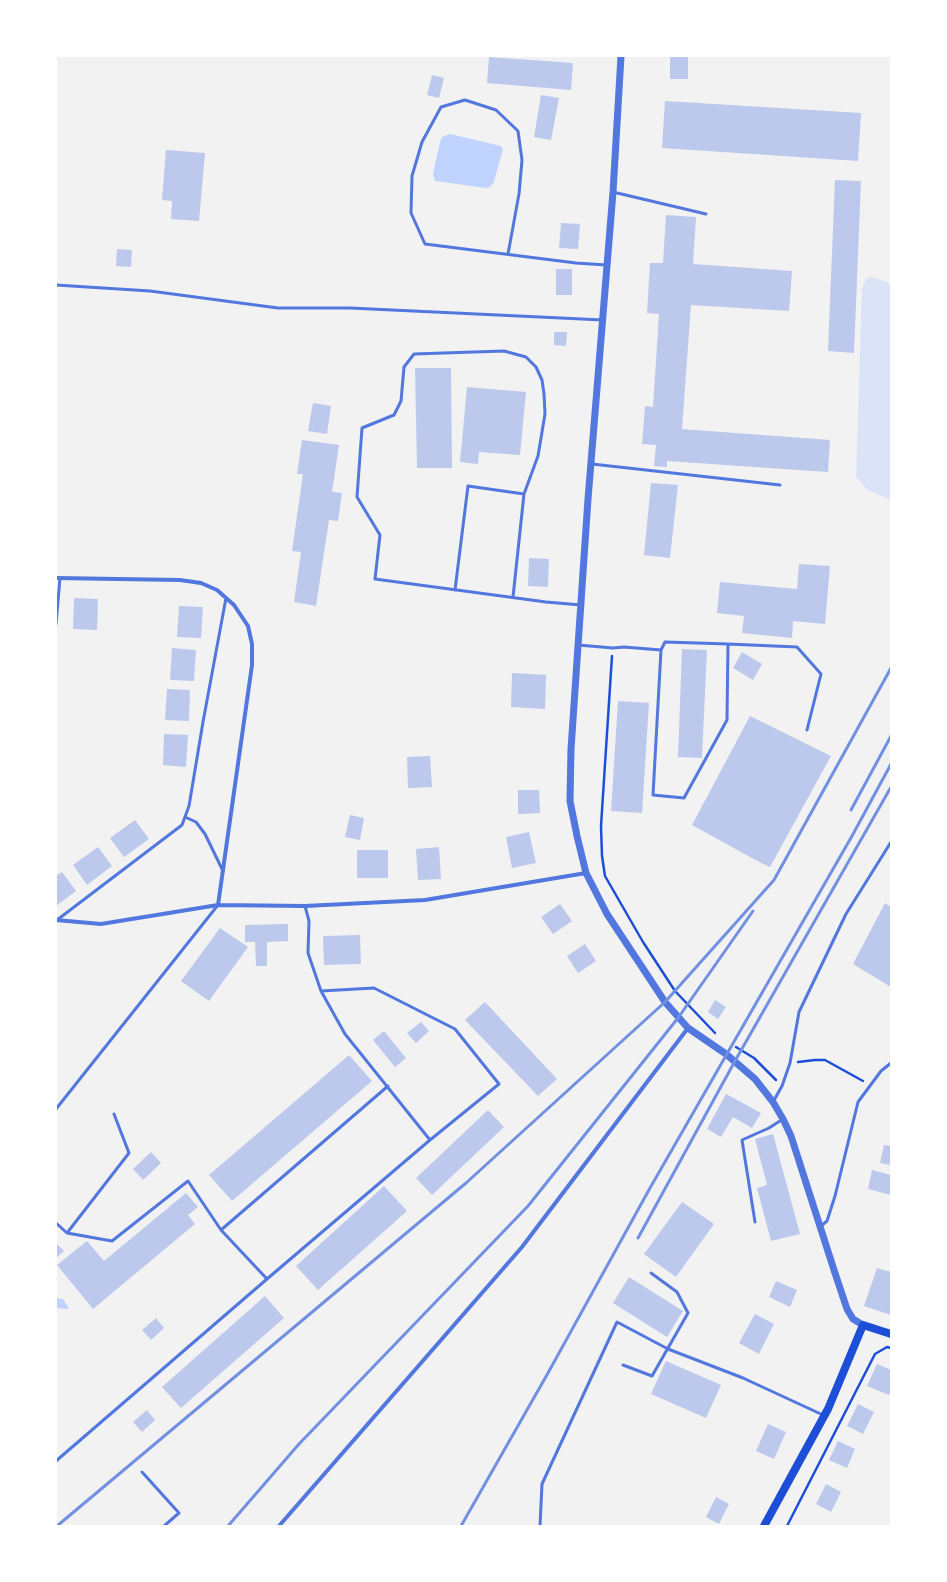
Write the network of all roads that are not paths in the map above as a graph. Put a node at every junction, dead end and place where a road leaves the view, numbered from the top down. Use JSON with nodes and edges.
{"nodes":[{"id":1,"x":621,"y":56,"type":"edge"},
{"id":2,"x":613,"y":192,"type":"junction"},
{"id":3,"x":706,"y":214,"type":"dead end"},
{"id":4,"x":508,"y":254,"type":"junction"},
{"id":5,"x":608,"y":266,"type":"junction"},
{"id":6,"x":56,"y":285,"type":"edge"},
{"id":7,"x":603,"y":320,"type":"junction"},
{"id":8,"x":592,"y":464,"type":"junction"},
{"id":9,"x":780,"y":485,"type":"dead end"},
{"id":10,"x":524,"y":494,"type":"junction"},
{"id":11,"x":58,"y":578,"type":"edge"},
{"id":12,"x":455,"y":590,"type":"junction"},
{"id":13,"x":513,"y":597,"type":"junction"},
{"id":14,"x":226,"y":598,"type":"junction"},
{"id":15,"x":581,"y":605,"type":"junction"},
{"id":16,"x":56,"y":624,"type":"edge"},
{"id":17,"x":728,"y":644,"type":"junction"},
{"id":18,"x":578,"y":645,"type":"junction"},
{"id":19,"x":661,"y":650,"type":"junction"},
{"id":20,"x":807,"y":730,"type":"dead end"},
{"id":21,"x":185,"y":817,"type":"junction"},
{"id":22,"x":891,"y":842,"type":"edge"},
{"id":23,"x":223,"y":872,"type":"junction"},
{"id":24,"x":586,"y":873,"type":"junction"},
{"id":25,"x":218,"y":905,"type":"junction"},
{"id":26,"x":305,"y":906,"type":"junction"},
{"id":27,"x":56,"y":920,"type":"edge"},
{"id":28,"x":321,"y":991,"type":"junction"},
{"id":29,"x":688,"y":1028,"type":"junction"},
{"id":30,"x":891,"y":1063,"type":"edge"},
{"id":31,"x":388,"y":1086,"type":"junction"},
{"id":32,"x":773,"y":1102,"type":"junction"},
{"id":33,"x":56,"y":1109,"type":"edge"},
{"id":34,"x":114,"y":1114,"type":"dead end"},
{"id":35,"x":783,"y":1119,"type":"junction"},
{"id":36,"x":430,"y":1140,"type":"junction"},
{"id":37,"x":755,"y":1222,"type":"dead end"},
{"id":38,"x":56,"y":1223,"type":"edge"},
{"id":39,"x":820,"y":1228,"type":"junction"},
{"id":40,"x":221,"y":1230,"type":"junction"},
{"id":41,"x":67,"y":1232,"type":"junction"},
{"id":42,"x":651,"y":1273,"type":"dead end"},
{"id":43,"x":267,"y":1278,"type":"junction"},
{"id":44,"x":863,"y":1325,"type":"junction"},
{"id":45,"x":891,"y":1334,"type":"edge"},
{"id":46,"x":668,"y":1349,"type":"junction"},
{"id":47,"x":623,"y":1365,"type":"dead end"},
{"id":48,"x":824,"y":1416,"type":"junction"},
{"id":49,"x":56,"y":1460,"type":"edge"},
{"id":50,"x":142,"y":1472,"type":"dead end"},
{"id":51,"x":164,"y":1526,"type":"edge"},
{"id":52,"x":279,"y":1526,"type":"edge"},
{"id":53,"x":540,"y":1526,"type":"edge"},
{"id":54,"x":764,"y":1526,"type":"edge"}],
"edges":[{"from":1,"to":2,"type":"street"},
{"from":2,"to":3,"type":"lane"},
{"from":2,"to":5,"type":"street"},
{"from":4,"to":4,"type":"lane"},
{"from":4,"to":5,"type":"lane"},
{"from":5,"to":7,"type":"street"},
{"from":6,"to":7,"type":"lane"},
{"from":7,"to":8,"type":"street"},
{"from":8,"to":9,"type":"lane"},
{"from":8,"to":15,"type":"street"},
{"from":10,"to":12,"type":"lane"},
{"from":10,"to":12,"type":"lane"},
{"from":10,"to":13,"type":"lane"},
{"from":11,"to":14,"type":"street"},
{"from":11,"to":16,"type":"lane"},
{"from":12,"to":13,"type":"lane"},
{"from":13,"to":15,"type":"lane"},
{"from":14,"to":21,"type":"lane"},
{"from":14,"to":23,"type":"street"},
{"from":15,"to":18,"type":"street"},
{"from":17,"to":19,"type":"lane"},
{"from":17,"to":19,"type":"lane"},
{"from":17,"to":20,"type":"lane"},
{"from":18,"to":19,"type":"lane"},
{"from":18,"to":24,"type":"street"},
{"from":21,"to":23,"type":"lane"},
{"from":21,"to":27,"type":"lane"},
{"from":22,"to":32,"type":"lane"},
{"from":23,"to":25,"type":"street"},
{"from":24,"to":26,"type":"street"},
{"from":24,"to":29,"type":"street"},
{"from":25,"to":26,"type":"street"},
{"from":25,"to":27,"type":"street"},
{"from":25,"to":33,"type":"lane"},
{"from":26,"to":28,"type":"lane"},
{"from":28,"to":31,"type":"lane"},
{"from":28,"to":36,"type":"lane"},
{"from":29,"to":32,"type":"street"},
{"from":29,"to":52,"type":"street"},
{"from":30,"to":39,"type":"lane"},
{"from":31,"to":36,"type":"lane"},
{"from":31,"to":40,"type":"lane"},
{"from":32,"to":35,"type":"street"},
{"from":34,"to":41,"type":"lane"},
{"from":35,"to":37,"type":"lane"},
{"from":35,"to":39,"type":"street"},
{"from":36,"to":43,"type":"lane"},
{"from":38,"to":41,"type":"lane"},
{"from":39,"to":44,"type":"street"},
{"from":40,"to":41,"type":"lane"},
{"from":40,"to":43,"type":"lane"},
{"from":42,"to":46,"type":"lane"},
{"from":43,"to":49,"type":"lane"},
{"from":44,"to":45,"type":"main road"},
{"from":44,"to":48,"type":"main road"},
{"from":46,"to":47,"type":"lane"},
{"from":46,"to":48,"type":"lane"},
{"from":46,"to":53,"type":"lane"},
{"from":48,"to":54,"type":"main road"},
{"from":50,"to":51,"type":"lane"}]}
